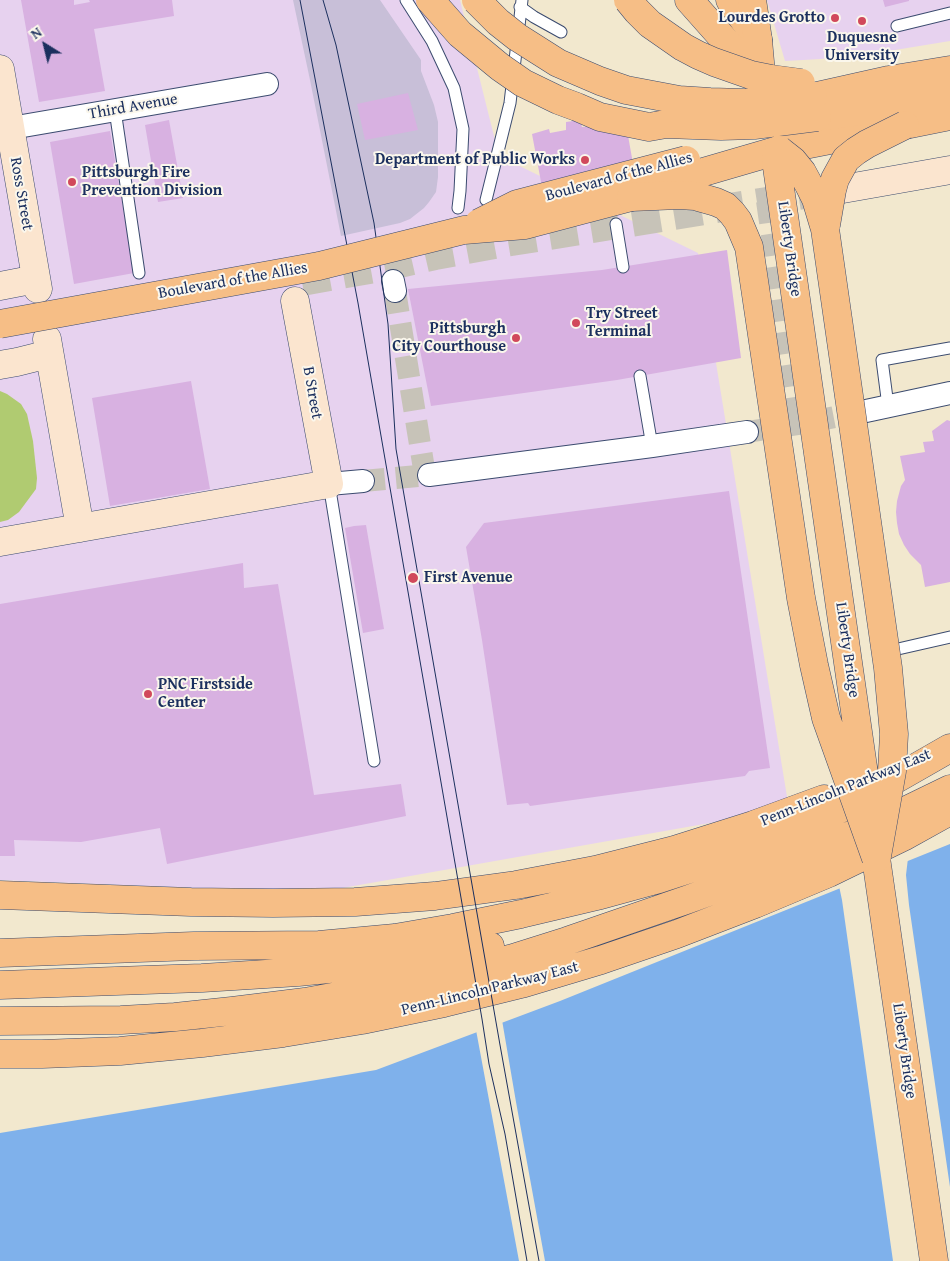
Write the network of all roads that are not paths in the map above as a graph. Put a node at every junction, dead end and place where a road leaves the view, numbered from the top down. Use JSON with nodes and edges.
{"nodes":[{"id":1,"x":406,"y":0,"type":"edge"},
{"id":2,"x":430,"y":0,"type":"edge"},
{"id":3,"x":476,"y":0,"type":"edge"},
{"id":4,"x":628,"y":0,"type":"edge"},
{"id":5,"x":689,"y":0,"type":"edge"},
{"id":6,"x":730,"y":0,"type":"edge"},
{"id":7,"x":752,"y":0,"type":"edge"},
{"id":8,"x":521,"y":3,"type":"edge"},
{"id":9,"x":950,"y":13,"type":"edge"},
{"id":10,"x":898,"y":26,"type":"dead end"},
{"id":11,"x":561,"y":32,"type":"dead end"},
{"id":12,"x":758,"y":40,"type":"junction"},
{"id":13,"x":0,"y":69,"type":"edge"},
{"id":14,"x":950,"y":70,"type":"edge"},
{"id":15,"x":267,"y":84,"type":"dead end"},
{"id":16,"x":762,"y":84,"type":"junction"},
{"id":17,"x":950,"y":96,"type":"edge"},
{"id":18,"x":810,"y":99,"type":"junction"},
{"id":19,"x":115,"y":110,"type":"junction"},
{"id":20,"x":950,"y":116,"type":"edge"},
{"id":21,"x":905,"y":125,"type":"junction"},
{"id":22,"x":5,"y":129,"type":"edge"},
{"id":23,"x":778,"y":155,"type":"junction"},
{"id":24,"x":950,"y":170,"type":"edge"},
{"id":25,"x":836,"y":190,"type":"tunnel mouth"},
{"id":26,"x":631,"y":197,"type":"junction"},
{"id":27,"x":486,"y":200,"type":"dead end"},
{"id":28,"x":461,"y":219,"type":"junction"},
{"id":29,"x":616,"y":224,"type":"dead end"},
{"id":30,"x":825,"y":229,"type":"junction"},
{"id":31,"x":623,"y":267,"type":"dead end"},
{"id":32,"x":138,"y":273,"type":"dead end"},
{"id":33,"x":0,"y":286,"type":"edge"},
{"id":34,"x":295,"y":301,"type":"dead end"},
{"id":35,"x":0,"y":324,"type":"edge"},
{"id":36,"x":950,"y":348,"type":"edge"},
{"id":37,"x":0,"y":365,"type":"edge"},
{"id":38,"x":640,"y":376,"type":"dead end"},
{"id":39,"x":950,"y":393,"type":"edge"},
{"id":40,"x":888,"y":406,"type":"junction"},
{"id":41,"x":866,"y":411,"type":"tunnel mouth"},
{"id":42,"x":747,"y":432,"type":"tunnel mouth"},
{"id":43,"x":652,"y":446,"type":"junction"},
{"id":44,"x":429,"y":475,"type":"tunnel mouth"},
{"id":45,"x":363,"y":481,"type":"tunnel mouth"},
{"id":46,"x":329,"y":484,"type":"junction"},
{"id":47,"x":80,"y":528,"type":"junction"},
{"id":48,"x":0,"y":542,"type":"edge"},
{"id":49,"x":950,"y":637,"type":"edge"},
{"id":50,"x":898,"y":649,"type":"dead end"},
{"id":51,"x":950,"y":747,"type":"edge"},
{"id":52,"x":374,"y":761,"type":"dead end"},
{"id":53,"x":950,"y":789,"type":"edge"},
{"id":54,"x":950,"y":811,"type":"edge"},
{"id":55,"x":876,"y":858,"type":"junction"},
{"id":56,"x":0,"y":895,"type":"edge"},
{"id":57,"x":689,"y":899,"type":"junction"},
{"id":58,"x":0,"y":953,"type":"edge"},
{"id":59,"x":0,"y":985,"type":"edge"},
{"id":60,"x":0,"y":1022,"type":"edge"},
{"id":61,"x":0,"y":1054,"type":"edge"},
{"id":62,"x":934,"y":1261,"type":"edge"}],
"edges":[{"from":1,"to":28,"type":"lane"},
{"from":2,"to":18,"type":"main road","bridge":true},
{"from":3,"to":18,"type":"main road","bridge":true},
{"from":4,"to":18,"type":"main road","bridge":true},
{"from":5,"to":16,"type":"main road"},
{"from":6,"to":12,"type":"main road"},
{"from":7,"to":12,"type":"main road","name":"Liberty Bridge"},
{"from":8,"to":11,"type":"lane"},
{"from":8,"to":27,"type":"lane"},
{"from":9,"to":10,"type":"lane"},
{"from":12,"to":16,"type":"main road","name":"Liberty Bridge"},
{"from":13,"to":22,"type":"main road","name":"Ross Street"},
{"from":14,"to":18,"type":"main road"},
{"from":15,"to":19,"type":"street","name":"Third Avenue"},
{"from":16,"to":23,"type":"main road","name":"Liberty Bridge"},
{"from":17,"to":18,"type":"main road"},
{"from":19,"to":22,"type":"street","name":"Third Avenue"},
{"from":19,"to":32,"type":"lane"},
{"from":20,"to":21,"type":"main road","name":"Boulevard of the Allies"},
{"from":21,"to":23,"type":"main road","name":"Boulevard of the Allies","bridge":true},
{"from":21,"to":30,"type":"main road","bridge":true},
{"from":22,"to":33,"type":"main road","name":"Ross Street"},
{"from":23,"to":26,"type":"main road","name":"Boulevard of the Allies","bridge":true},
{"from":23,"to":28,"type":"main road","name":"Boulevard of the Allies","bridge":true},
{"from":23,"to":30,"type":"main road","bridge":true},
{"from":23,"to":55,"type":"main road","name":"Liberty Bridge","bridge":true},
{"from":24,"to":25,"type":"main road"},
{"from":26,"to":28,"type":"main road","name":"Boulevard of the Allies","bridge":true},
{"from":26,"to":55,"type":"main road","bridge":true},
{"from":28,"to":35,"type":"main road","name":"Boulevard of the Allies","bridge":true},
{"from":29,"to":31,"type":"lane"},
{"from":30,"to":55,"type":"main road","bridge":true},
{"from":34,"to":46,"type":"main road","name":"B Street"},
{"from":36,"to":40,"type":"lane"},
{"from":37,"to":47,"type":"main road"},
{"from":38,"to":43,"type":"lane"},
{"from":39,"to":40,"type":"street"},
{"from":40,"to":41,"type":"street"},
{"from":42,"to":43,"type":"street"},
{"from":43,"to":44,"type":"street"},
{"from":45,"to":46,"type":"street"},
{"from":46,"to":47,"type":"main road"},
{"from":46,"to":52,"type":"lane"},
{"from":47,"to":48,"type":"main road"},
{"from":49,"to":50,"type":"lane"},
{"from":51,"to":56,"type":"main road","name":"Penn-Lincoln Parkway East"},
{"from":51,"to":58,"type":"main road"},
{"from":53,"to":57,"type":"main road"},
{"from":54,"to":61,"type":"main road","name":"Penn-Lincoln Parkway East"},
{"from":55,"to":62,"type":"main road","name":"Liberty Bridge"},
{"from":57,"to":59,"type":"main road"},
{"from":57,"to":60,"type":"main road"}]}
